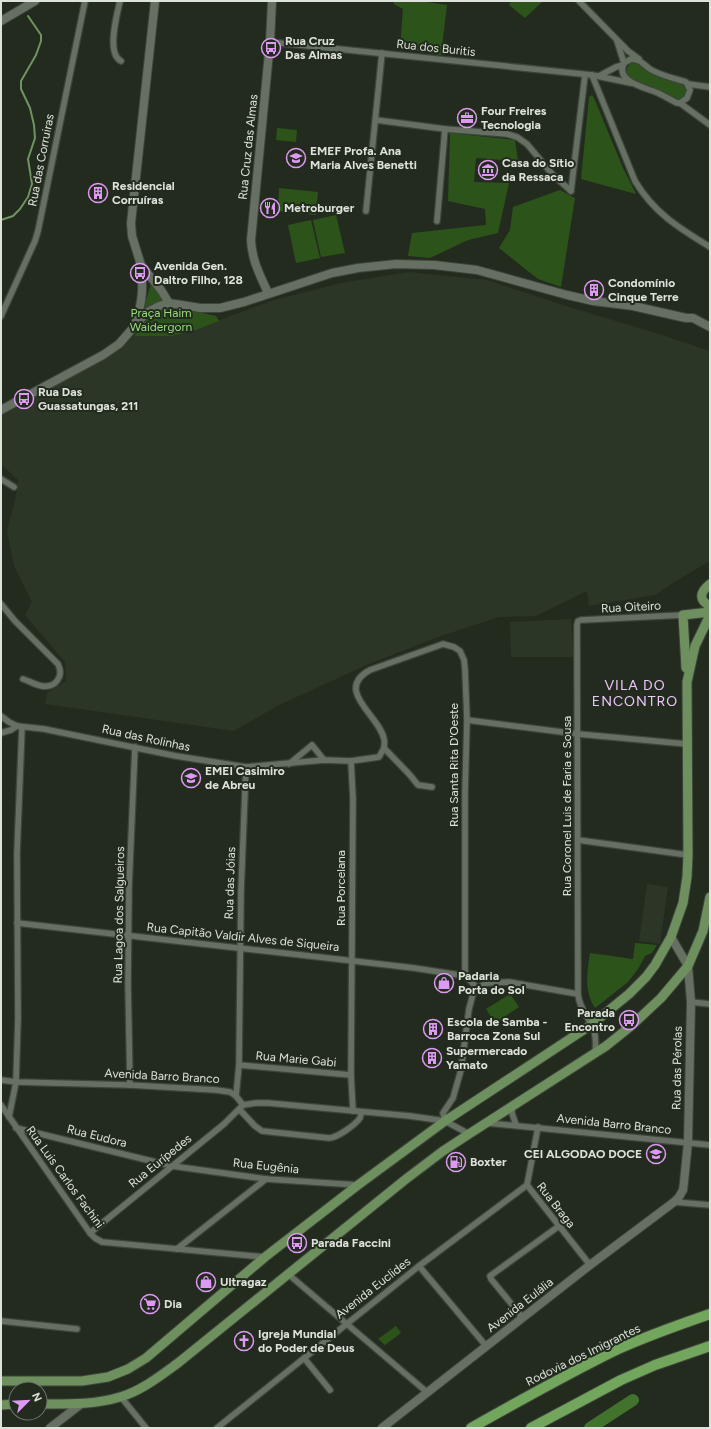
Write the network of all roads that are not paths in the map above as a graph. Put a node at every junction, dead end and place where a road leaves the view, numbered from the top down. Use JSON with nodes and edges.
{"nodes":[{"id":1,"x":36,"y":1,"type":"edge"},
{"id":2,"x":120,"y":1,"type":"edge"},
{"id":3,"x":155,"y":1,"type":"edge"},
{"id":4,"x":272,"y":1,"type":"edge"},
{"id":5,"x":579,"y":1,"type":"edge"},
{"id":6,"x":84,"y":2,"type":"edge"},
{"id":7,"x":1,"y":21,"type":"edge"},
{"id":8,"x":615,"y":38,"type":"junction"},
{"id":9,"x":270,"y":42,"type":"junction"},
{"id":10,"x":382,"y":53,"type":"junction"},
{"id":11,"x":640,"y":60,"type":"junction"},
{"id":12,"x":121,"y":61,"type":"dead end"},
{"id":13,"x":623,"y":64,"type":"junction"},
{"id":14,"x":585,"y":75,"type":"junction"},
{"id":15,"x":592,"y":75,"type":"junction"},
{"id":16,"x":599,"y":76,"type":"junction"},
{"id":17,"x":631,"y":83,"type":"junction"},
{"id":18,"x":689,"y":87,"type":"junction"},
{"id":19,"x":710,"y":88,"type":"edge"},
{"id":20,"x":680,"y":103,"type":"junction"},
{"id":21,"x":376,"y":120,"type":"junction"},
{"id":22,"x":710,"y":124,"type":"edge"},
{"id":23,"x":445,"y":128,"type":"junction"},
{"id":24,"x":366,"y":211,"type":"dead end"},
{"id":25,"x":437,"y":221,"type":"dead end"},
{"id":26,"x":710,"y":247,"type":"edge"},
{"id":27,"x":141,"y":265,"type":"junction"},
{"id":28,"x":268,"y":293,"type":"junction"},
{"id":29,"x":169,"y":303,"type":"junction"},
{"id":30,"x":1,"y":316,"type":"edge"},
{"id":31,"x":686,"y":318,"type":"junction"},
{"id":32,"x":134,"y":326,"type":"junction"},
{"id":33,"x":710,"y":327,"type":"edge"},
{"id":34,"x":710,"y":332,"type":"edge"},
{"id":35,"x":1,"y":410,"type":"edge"},
{"id":36,"x":1,"y":479,"type":"edge"},
{"id":37,"x":14,"y":487,"type":"dead end"},
{"id":38,"x":710,"y":584,"type":"edge"},
{"id":39,"x":1,"y":604,"type":"edge"},
{"id":40,"x":710,"y":606,"type":"edge"},
{"id":41,"x":710,"y":614,"type":"edge"},
{"id":42,"x":683,"y":615,"type":"junction"},
{"id":43,"x":581,"y":620,"type":"joint"},
{"id":44,"x":24,"y":679,"type":"dead end"},
{"id":45,"x":687,"y":682,"type":"junction"},
{"id":46,"x":1,"y":716,"type":"edge"},
{"id":47,"x":467,"y":720,"type":"junction"},
{"id":48,"x":20,"y":726,"type":"junction"},
{"id":49,"x":1,"y":733,"type":"edge"},
{"id":50,"x":578,"y":734,"type":"junction"},
{"id":51,"x":687,"y":744,"type":"junction"},
{"id":52,"x":135,"y":747,"type":"junction"},
{"id":53,"x":384,"y":748,"type":"junction"},
{"id":54,"x":324,"y":760,"type":"junction"},
{"id":55,"x":351,"y":761,"type":"junction"},
{"id":56,"x":289,"y":764,"type":"junction"},
{"id":57,"x":246,"y":767,"type":"junction"},
{"id":58,"x":432,"y":787,"type":"dead end"},
{"id":59,"x":578,"y":840,"type":"junction"},
{"id":60,"x":688,"y":855,"type":"junction"},
{"id":61,"x":710,"y":897,"type":"edge"},
{"id":62,"x":17,"y":923,"type":"junction"},
{"id":63,"x":129,"y":935,"type":"junction"},
{"id":64,"x":671,"y":936,"type":"junction"},
{"id":65,"x":240,"y":948,"type":"junction"},
{"id":66,"x":352,"y":960,"type":"junction"},
{"id":67,"x":688,"y":966,"type":"junction"},
{"id":68,"x":466,"y":976,"type":"junction"},
{"id":69,"x":477,"y":988,"type":"junction"},
{"id":70,"x":578,"y":994,"type":"junction"},
{"id":71,"x":691,"y":1002,"type":"junction"},
{"id":72,"x":710,"y":1004,"type":"edge"},
{"id":73,"x":591,"y":1025,"type":"junction"},
{"id":74,"x":595,"y":1053,"type":"junction"},
{"id":75,"x":239,"y":1066,"type":"junction"},
{"id":76,"x":351,"y":1075,"type":"junction"},
{"id":77,"x":1,"y":1080,"type":"edge"},
{"id":78,"x":16,"y":1082,"type":"junction"},
{"id":79,"x":130,"y":1085,"type":"junction"},
{"id":80,"x":236,"y":1096,"type":"junction"},
{"id":81,"x":1,"y":1105,"type":"edge"},
{"id":82,"x":512,"y":1106,"type":"junction"},
{"id":83,"x":242,"y":1108,"type":"junction"},
{"id":84,"x":353,"y":1111,"type":"junction"},
{"id":85,"x":361,"y":1112,"type":"junction"},
{"id":86,"x":9,"y":1117,"type":"junction"},
{"id":87,"x":445,"y":1121,"type":"junction"},
{"id":88,"x":486,"y":1123,"type":"junction"},
{"id":89,"x":516,"y":1125,"type":"junction"},
{"id":90,"x":538,"y":1127,"type":"junction"},
{"id":91,"x":16,"y":1128,"type":"junction"},
{"id":92,"x":469,"y":1134,"type":"junction"},
{"id":93,"x":688,"y":1142,"type":"junction"},
{"id":94,"x":710,"y":1145,"type":"edge"},
{"id":95,"x":172,"y":1166,"type":"junction"},
{"id":96,"x":266,"y":1179,"type":"junction"},
{"id":97,"x":358,"y":1185,"type":"junction"},
{"id":98,"x":527,"y":1185,"type":"junction"},
{"id":99,"x":674,"y":1202,"type":"junction"},
{"id":100,"x":710,"y":1205,"type":"edge"},
{"id":101,"x":558,"y":1226,"type":"junction"},
{"id":102,"x":90,"y":1234,"type":"junction"},
{"id":103,"x":177,"y":1249,"type":"junction"},
{"id":104,"x":265,"y":1257,"type":"junction"},
{"id":105,"x":590,"y":1265,"type":"junction"},
{"id":106,"x":418,"y":1266,"type":"junction"},
{"id":107,"x":288,"y":1274,"type":"junction"},
{"id":108,"x":710,"y":1314,"type":"edge"},
{"id":109,"x":523,"y":1318,"type":"junction"},
{"id":110,"x":1,"y":1322,"type":"edge"},
{"id":111,"x":346,"y":1324,"type":"junction"},
{"id":112,"x":77,"y":1329,"type":"dead end"},
{"id":113,"x":710,"y":1346,"type":"edge"},
{"id":114,"x":487,"y":1347,"type":"junction"},
{"id":115,"x":304,"y":1358,"type":"junction"},
{"id":116,"x":1,"y":1381,"type":"edge"},
{"id":117,"x":330,"y":1390,"type":"dead end"},
{"id":118,"x":428,"y":1393,"type":"junction"},
{"id":119,"x":121,"y":1397,"type":"junction"},
{"id":120,"x":48,"y":1404,"type":"edge"},
{"id":121,"x":81,"y":1404,"type":"junction"},
{"id":122,"x":50,"y":1428,"type":"edge"},
{"id":123,"x":146,"y":1428,"type":"edge"},
{"id":124,"x":218,"y":1428,"type":"edge"},
{"id":125,"x":382,"y":1428,"type":"edge"},
{"id":126,"x":471,"y":1428,"type":"edge"},
{"id":127,"x":530,"y":1428,"type":"edge"}],
"edges":[{"from":1,"to":7,"type":"street"},
{"from":2,"to":12,"type":"street"},
{"from":3,"to":27,"type":"street"},
{"from":4,"to":9,"type":"street","name":"Rua Cruz das Almas"},
{"from":5,"to":8,"type":"street"},
{"from":6,"to":30,"type":"street","name":"Rua das Corruiras"},
{"from":8,"to":11,"type":"street"},
{"from":8,"to":13,"type":"street"},
{"from":9,"to":10,"type":"street","name":"Rua dos Buritis"},
{"from":9,"to":28,"type":"street","name":"Rua Cruz das Almas"},
{"from":10,"to":14,"type":"street","name":"Rua dos Buritis"},
{"from":10,"to":21,"type":"street"},
{"from":11,"to":13,"type":"street"},
{"from":11,"to":18,"type":"street"},
{"from":13,"to":16,"type":"street"},
{"from":13,"to":17,"type":"street"},
{"from":14,"to":15,"type":"street","name":"Rua dos Buritis"},
{"from":14,"to":23,"type":"street"},
{"from":15,"to":16,"type":"street","name":"Rua dos Buritis"},
{"from":15,"to":26,"type":"street"},
{"from":16,"to":17,"type":"street","name":"Rua dos Buritis"},
{"from":17,"to":20,"type":"street","name":"Rua dos Buritis"},
{"from":18,"to":19,"type":"street"},
{"from":18,"to":20,"type":"street"},
{"from":20,"to":22,"type":"street","name":"Rua dos Buritis"},
{"from":21,"to":23,"type":"street"},
{"from":21,"to":24,"type":"street"},
{"from":23,"to":25,"type":"street"},
{"from":27,"to":29,"type":"street"},
{"from":27,"to":32,"type":"street"},
{"from":28,"to":29,"type":"street"},
{"from":28,"to":31,"type":"street"},
{"from":29,"to":32,"type":"street"},
{"from":31,"to":33,"type":"street"},
{"from":31,"to":34,"type":"street"},
{"from":32,"to":35,"type":"street"},
{"from":36,"to":37,"type":"street"},
{"from":38,"to":40,"type":"main road"},
{"from":39,"to":44,"type":"street"},
{"from":41,"to":42,"type":"main road"},
{"from":41,"to":45,"type":"main road"},
{"from":42,"to":43,"type":"street","name":"Rua Oiteiro"},
{"from":42,"to":45,"type":"main road"},
{"from":43,"to":50,"type":"street","name":"Rua Coronel Luis de Faria e Sousa"},
{"from":45,"to":51,"type":"main road"},
{"from":46,"to":48,"type":"street","name":"Rua das Rolinhas"},
{"from":47,"to":50,"type":"street"},
{"from":47,"to":53,"type":"street","name":"Rua Santa Rita D'Oeste"},
{"from":47,"to":68,"type":"street","name":"Rua Santa Rita D'Oeste"},
{"from":48,"to":49,"type":"street"},
{"from":48,"to":52,"type":"street","name":"Rua das Rolinhas"},
{"from":48,"to":62,"type":"street"},
{"from":50,"to":51,"type":"street"},
{"from":50,"to":59,"type":"street","name":"Rua Coronel Luis de Faria e Sousa"},
{"from":51,"to":60,"type":"main road"},
{"from":52,"to":57,"type":"street","name":"Rua das Rolinhas"},
{"from":52,"to":63,"type":"street","name":"Rua Lagoa dos Salgueiros"},
{"from":53,"to":55,"type":"street","name":"Rua das Rolinhas"},
{"from":53,"to":58,"type":"street"},
{"from":54,"to":55,"type":"street","name":"Rua das Rolinhas"},
{"from":54,"to":56,"type":"street","name":"Rua das Rolinhas"},
{"from":54,"to":56,"type":"street"},
{"from":55,"to":66,"type":"street","name":"Rua Porcelana"},
{"from":56,"to":57,"type":"street","name":"Rua das Rolinhas"},
{"from":57,"to":65,"type":"street","name":"Rua das Jóias"},
{"from":59,"to":60,"type":"street"},
{"from":59,"to":70,"type":"street","name":"Rua Coronel Luis de Faria e Sousa"},
{"from":60,"to":64,"type":"main road"},
{"from":61,"to":67,"type":"main road"},
{"from":62,"to":63,"type":"street","name":"Rua Capitão Valdir Alves de Siqueira"},
{"from":62,"to":78,"type":"street"},
{"from":63,"to":65,"type":"street","name":"Rua Capitão Valdir Alves de Siqueira"},
{"from":63,"to":79,"type":"street","name":"Rua Lagoa dos Salgueiros"},
{"from":64,"to":67,"type":"street","name":"Rua das Pérolas"},
{"from":64,"to":73,"type":"main road"},
{"from":65,"to":66,"type":"street","name":"Rua Capitão Valdir Alves de Siqueira"},
{"from":65,"to":75,"type":"street","name":"Rua das Jóias"},
{"from":66,"to":68,"type":"street","name":"Rua Capitão Valdir Alves de Siqueira"},
{"from":66,"to":76,"type":"street","name":"Rua Porcelana"},
{"from":67,"to":71,"type":"street","name":"Rua das Pérolas"},
{"from":67,"to":74,"type":"main road"},
{"from":68,"to":69,"type":"street"},
{"from":69,"to":70,"type":"street"},
{"from":69,"to":87,"type":"street"},
{"from":70,"to":73,"type":"street","name":"Rua Coronel Luis de Faria e Sousa"},
{"from":71,"to":72,"type":"street"},
{"from":71,"to":93,"type":"street","name":"Rua das Pérolas"},
{"from":73,"to":74,"type":"street","name":"Rua Coronel Luis de Faria e Sousa"},
{"from":73,"to":87,"type":"main road"},
{"from":74,"to":82,"type":"main road"},
{"from":75,"to":76,"type":"street","name":"Rua Marie Gabi"},
{"from":75,"to":80,"type":"street","name":"Rua das Jóias"},
{"from":76,"to":84,"type":"street","name":"Rua Porcelana"},
{"from":77,"to":78,"type":"street","name":"Avenida Barro Branco"},
{"from":78,"to":79,"type":"street","name":"Avenida Barro Branco"},
{"from":78,"to":86,"type":"street"},
{"from":79,"to":80,"type":"street","name":"Avenida Barro Branco"},
{"from":80,"to":83,"type":"street"},
{"from":81,"to":86,"type":"street","name":"Rua Luis Carlos Fachini"},
{"from":82,"to":88,"type":"main road"},
{"from":82,"to":89,"type":"street"},
{"from":83,"to":84,"type":"street"},
{"from":83,"to":85,"type":"street"},
{"from":83,"to":95,"type":"street","name":"Rua Eurípedes"},
{"from":84,"to":85,"type":"street"},
{"from":85,"to":87,"type":"street"},
{"from":86,"to":91,"type":"street","name":"Rua Luis Carlos Fachini"},
{"from":87,"to":92,"type":"street"},
{"from":87,"to":97,"type":"main road"},
{"from":88,"to":89,"type":"street","name":"Avenida Barro Branco"},
{"from":88,"to":92,"type":"main road"},
{"from":89,"to":90,"type":"street","name":"Avenida Barro Branco"},
{"from":90,"to":93,"type":"street","name":"Avenida Barro Branco"},
{"from":90,"to":98,"type":"street","name":"Rua Braga"},
{"from":91,"to":95,"type":"street","name":"Rua Eudora"},
{"from":91,"to":102,"type":"street","name":"Rua Luis Carlos Fachini"},
{"from":92,"to":107,"type":"main road"},
{"from":93,"to":94,"type":"street","name":"Avenida Barro Branco"},
{"from":93,"to":99,"type":"street","name":"Rua das Pérolas"},
{"from":95,"to":96,"type":"street","name":"Rua Eugênia"},
{"from":95,"to":102,"type":"street","name":"Rua Eurípedes"},
{"from":96,"to":97,"type":"street","name":"Rua Eugênia"},
{"from":96,"to":103,"type":"street"},
{"from":97,"to":104,"type":"main road"},
{"from":98,"to":101,"type":"street","name":"Rua Braga"},
{"from":98,"to":106,"type":"street","name":"Avenida Euclides"},
{"from":99,"to":100,"type":"street"},
{"from":99,"to":105,"type":"street","name":"Avenida Eulália"},
{"from":101,"to":105,"type":"street","name":"Rua Braga"},
{"from":101,"to":109,"type":"street"},
{"from":102,"to":103,"type":"street","name":"Rua Luis Carlos Fachini"},
{"from":103,"to":104,"type":"street","name":"Rua Luis Carlos Fachini"},
{"from":104,"to":116,"type":"main road"},
{"from":105,"to":109,"type":"street","name":"Avenida Eulália"},
{"from":106,"to":111,"type":"street","name":"Avenida Euclides"},
{"from":106,"to":114,"type":"street"},
{"from":107,"to":111,"type":"street"},
{"from":107,"to":119,"type":"main road"},
{"from":108,"to":126,"type":"highway","name":"Rodovia dos Imigrantes"},
{"from":109,"to":114,"type":"street","name":"Avenida Eulália"},
{"from":110,"to":112,"type":"street"},
{"from":111,"to":115,"type":"street","name":"Avenida Euclides"},
{"from":111,"to":118,"type":"street"},
{"from":113,"to":127,"type":"highway"},
{"from":114,"to":118,"type":"street","name":"Avenida Eulália"},
{"from":115,"to":117,"type":"street"},
{"from":115,"to":124,"type":"street","name":"Avenida Euclides"},
{"from":118,"to":125,"type":"street","name":"Avenida Eulália"},
{"from":119,"to":121,"type":"main road"},
{"from":119,"to":123,"type":"street"},
{"from":120,"to":121,"type":"main road"},
{"from":121,"to":122,"type":"street"}]}
